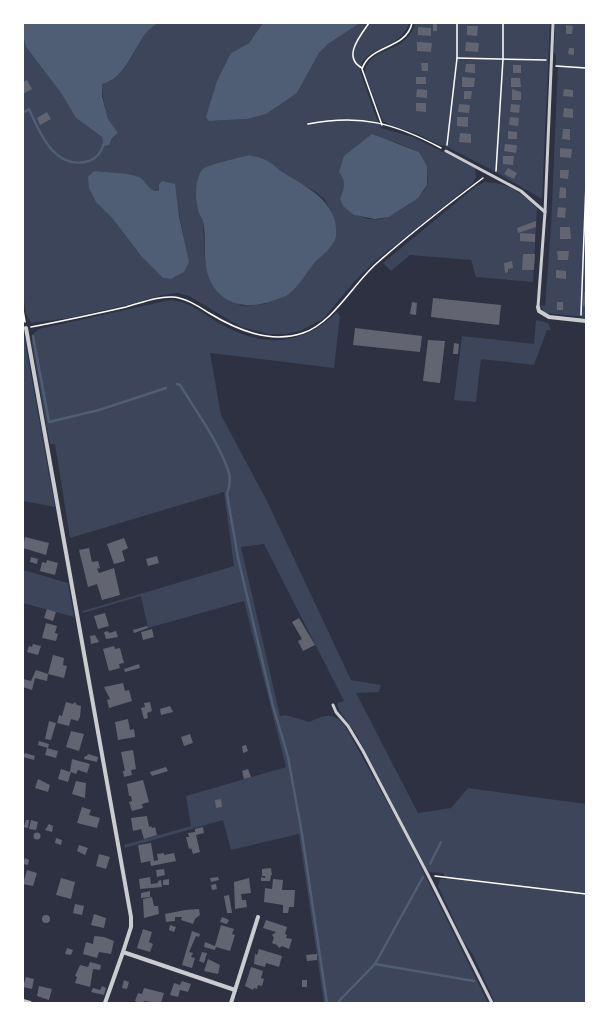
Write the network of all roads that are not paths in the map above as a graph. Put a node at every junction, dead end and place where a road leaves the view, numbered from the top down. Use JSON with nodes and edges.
{"nodes":[{"id":1,"x":553,"y":23,"type":"edge"},
{"id":2,"x":446,"y":151,"type":"road end"},
{"id":3,"x":545,"y":212,"type":"junction"},
{"id":4,"x":538,"y":307,"type":"joint"},
{"id":5,"x":586,"y":321,"type":"edge"},
{"id":6,"x":26,"y":328,"type":"road end"},
{"id":7,"x":333,"y":705,"type":"dead end"},
{"id":8,"x":258,"y":917,"type":"dead end"},
{"id":9,"x":123,"y":952,"type":"junction"},
{"id":10,"x":235,"y":990,"type":"junction"},
{"id":11,"x":23,"y":1001,"type":"edge"},
{"id":12,"x":30,"y":1003,"type":"edge"},
{"id":13,"x":105,"y":1003,"type":"edge"},
{"id":14,"x":231,"y":1003,"type":"edge"},
{"id":15,"x":492,"y":1003,"type":"edge"}],
"edges":[{"from":1,"to":3,"type":"lane"},
{"from":2,"to":3,"type":"lane"},
{"from":3,"to":4,"type":"lane"},
{"from":4,"to":5,"type":"street"},
{"from":6,"to":9,"type":"street"},
{"from":7,"to":15,"type":"lane"},
{"from":8,"to":10,"type":"street"},
{"from":9,"to":10,"type":"street"},
{"from":9,"to":13,"type":"street"},
{"from":10,"to":14,"type":"street"},
{"from":11,"to":12,"type":"street"}]}
